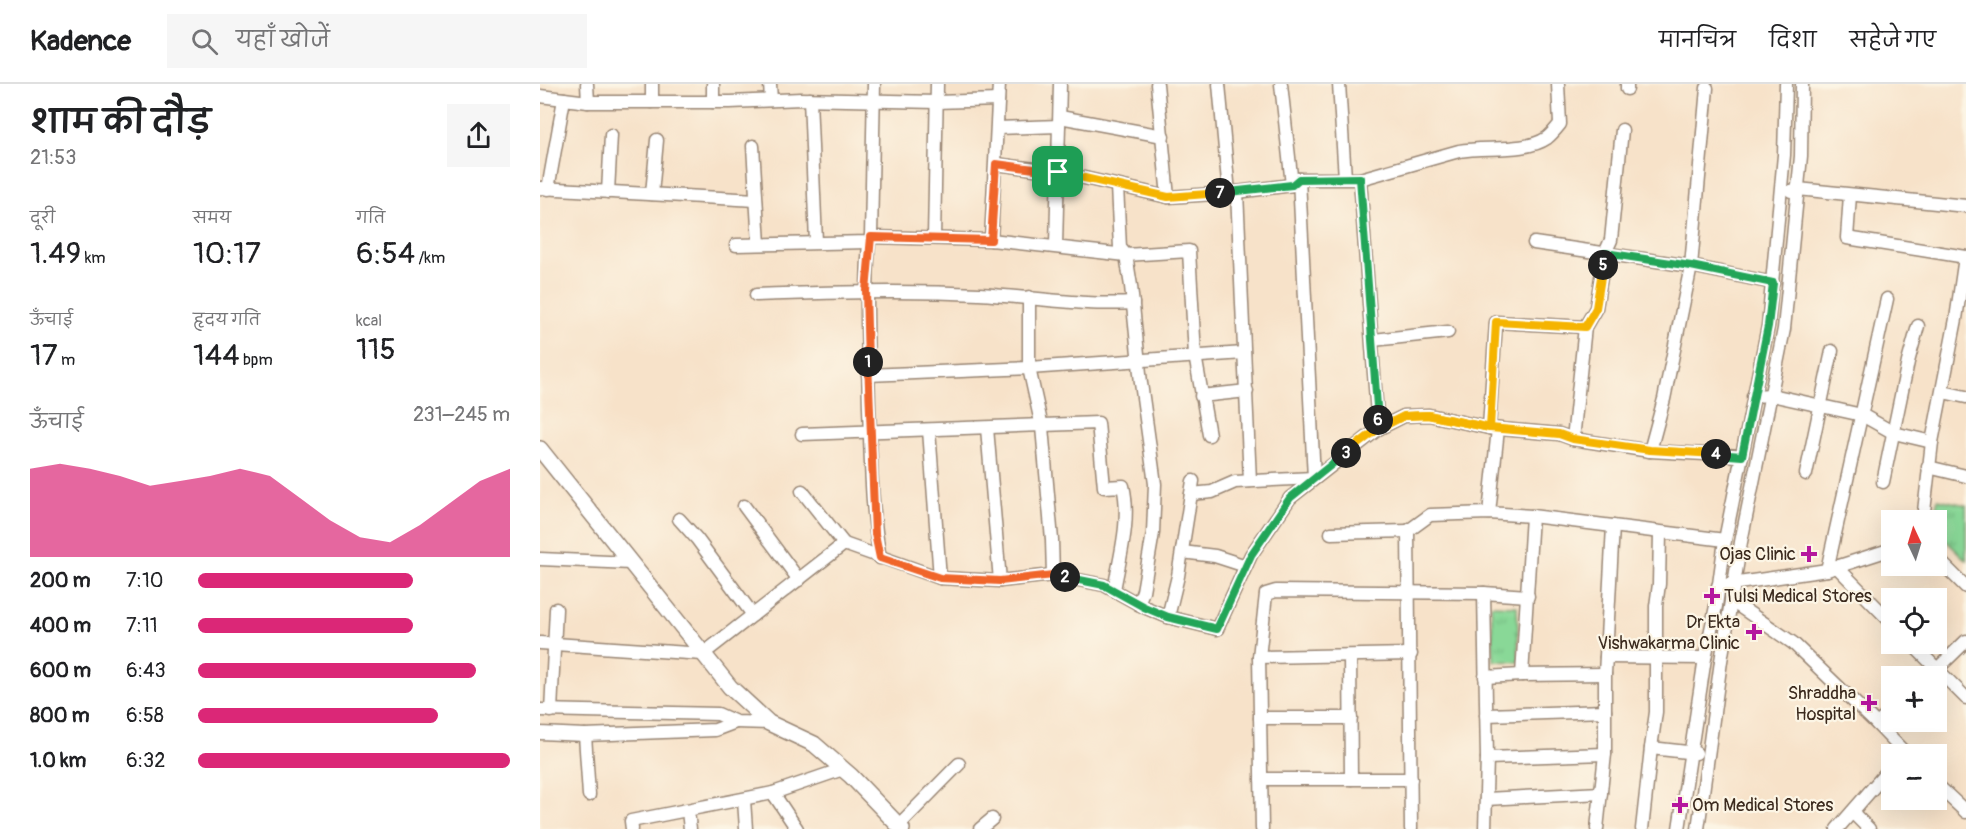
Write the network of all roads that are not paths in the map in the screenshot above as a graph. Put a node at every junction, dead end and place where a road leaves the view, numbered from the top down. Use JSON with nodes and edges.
{"nodes":[{"id":1,"x":587,"y":84,"type":"edge"},
{"id":2,"x":652,"y":84,"type":"edge"},
{"id":3,"x":713,"y":84,"type":"edge"},
{"id":4,"x":770,"y":84,"type":"edge"},
{"id":5,"x":874,"y":84,"type":"edge"},
{"id":6,"x":937,"y":84,"type":"edge"},
{"id":7,"x":999,"y":84,"type":"edge"},
{"id":8,"x":1060,"y":84,"type":"edge"},
{"id":9,"x":1157,"y":84,"type":"edge"},
{"id":10,"x":1219,"y":84,"type":"edge"},
{"id":11,"x":1281,"y":84,"type":"edge"},
{"id":12,"x":1339,"y":84,"type":"edge"},
{"id":13,"x":1558,"y":84,"type":"edge"},
{"id":14,"x":1786,"y":84,"type":"edge"},
{"id":15,"x":1803,"y":84,"type":"edge"},
{"id":16,"x":1707,"y":88,"type":"dead end"},
{"id":17,"x":540,"y":96,"type":"edge"},
{"id":18,"x":564,"y":99,"type":"junction"},
{"id":19,"x":810,"y":99,"type":"junction"},
{"id":20,"x":771,"y":100,"type":"junction"},
{"id":21,"x":874,"y":100,"type":"junction"},
{"id":22,"x":998,"y":100,"type":"junction"},
{"id":23,"x":588,"y":102,"type":"junction"},
{"id":24,"x":652,"y":102,"type":"junction"},
{"id":25,"x":713,"y":102,"type":"junction"},
{"id":26,"x":936,"y":102,"type":"junction"},
{"id":27,"x":1059,"y":122,"type":"junction"},
{"id":28,"x":998,"y":128,"type":"junction"},
{"id":29,"x":1622,"y":130,"type":"dead end"},
{"id":30,"x":612,"y":135,"type":"dead end"},
{"id":31,"x":1163,"y":136,"type":"junction"},
{"id":32,"x":657,"y":140,"type":"dead end"},
{"id":33,"x":753,"y":146,"type":"dead end"},
{"id":34,"x":996,"y":164,"type":"junction"},
{"id":35,"x":1058,"y":172,"type":"junction"},
{"id":36,"x":1345,"y":178,"type":"junction"},
{"id":37,"x":1360,"y":178,"type":"junction"},
{"id":38,"x":1295,"y":182,"type":"junction"},
{"id":39,"x":1117,"y":186,"type":"junction"},
{"id":40,"x":544,"y":188,"type":"edge"},
{"id":41,"x":1798,"y":189,"type":"junction"},
{"id":42,"x":608,"y":192,"type":"junction"},
{"id":43,"x":1233,"y":192,"type":"junction"},
{"id":44,"x":1781,"y":193,"type":"junction"},
{"id":45,"x":652,"y":194,"type":"junction"},
{"id":46,"x":1850,"y":195,"type":"junction"},
{"id":47,"x":1168,"y":197,"type":"junction"},
{"id":48,"x":756,"y":200,"type":"junction"},
{"id":49,"x":1966,"y":206,"type":"edge"},
{"id":50,"x":934,"y":238,"type":"junction"},
{"id":51,"x":870,"y":239,"type":"junction"},
{"id":52,"x":991,"y":240,"type":"junction"},
{"id":53,"x":816,"y":242,"type":"junction"},
{"id":54,"x":1534,"y":243,"type":"dead end"},
{"id":55,"x":759,"y":244,"type":"junction"},
{"id":56,"x":736,"y":245,"type":"dead end"},
{"id":57,"x":1056,"y":246,"type":"junction"},
{"id":58,"x":1605,"y":253,"type":"junction"},
{"id":59,"x":1126,"y":255,"type":"junction"},
{"id":60,"x":1966,"y":257,"type":"edge"},
{"id":61,"x":1691,"y":266,"type":"junction"},
{"id":62,"x":1773,"y":283,"type":"junction"},
{"id":63,"x":866,"y":291,"type":"junction"},
{"id":64,"x":756,"y":295,"type":"dead end"},
{"id":65,"x":1029,"y":297,"type":"junction"},
{"id":66,"x":1887,"y":299,"type":"dead end"},
{"id":67,"x":1133,"y":303,"type":"junction"},
{"id":68,"x":1961,"y":320,"type":"edge"},
{"id":69,"x":1918,"y":326,"type":"dead end"},
{"id":70,"x":1585,"y":327,"type":"junction"},
{"id":71,"x":1448,"y":332,"type":"dead end"},
{"id":72,"x":1372,"y":340,"type":"junction"},
{"id":73,"x":1832,"y":351,"type":"dead end"},
{"id":74,"x":1244,"y":353,"type":"junction"},
{"id":75,"x":1195,"y":356,"type":"junction"},
{"id":76,"x":1140,"y":359,"type":"junction"},
{"id":77,"x":1029,"y":368,"type":"junction"},
{"id":78,"x":868,"y":375,"type":"junction"},
{"id":79,"x":1247,"y":391,"type":"junction"},
{"id":80,"x":1943,"y":392,"type":"junction"},
{"id":81,"x":1772,"y":395,"type":"junction"},
{"id":82,"x":1201,"y":396,"type":"junction"},
{"id":83,"x":1753,"y":396,"type":"junction"},
{"id":84,"x":1966,"y":397,"type":"edge"},
{"id":85,"x":1821,"y":406,"type":"junction"},
{"id":86,"x":1862,"y":415,"type":"junction"},
{"id":87,"x":1041,"y":427,"type":"junction"},
{"id":88,"x":987,"y":428,"type":"junction"},
{"id":89,"x":1378,"y":429,"type":"junction"},
{"id":90,"x":1494,"y":429,"type":"junction"},
{"id":91,"x":929,"y":430,"type":"junction"},
{"id":92,"x":870,"y":433,"type":"junction"},
{"id":93,"x":802,"y":434,"type":"dead end"},
{"id":94,"x":1894,"y":434,"type":"junction"},
{"id":95,"x":1209,"y":435,"type":"dead end"},
{"id":96,"x":1573,"y":439,"type":"junction"},
{"id":97,"x":1932,"y":441,"type":"junction"},
{"id":98,"x":540,"y":449,"type":"edge"},
{"id":99,"x":1650,"y":450,"type":"junction"},
{"id":100,"x":1742,"y":456,"type":"junction"},
{"id":101,"x":1928,"y":467,"type":"junction"},
{"id":102,"x":1806,"y":474,"type":"dead end"},
{"id":103,"x":1966,"y":476,"type":"edge"},
{"id":104,"x":1314,"y":478,"type":"junction"},
{"id":105,"x":1250,"y":481,"type":"junction"},
{"id":106,"x":1884,"y":482,"type":"dead end"},
{"id":107,"x":802,"y":491,"type":"dead end"},
{"id":108,"x":744,"y":506,"type":"dead end"},
{"id":109,"x":1924,"y":510,"type":"edge"},
{"id":110,"x":1489,"y":513,"type":"junction"},
{"id":111,"x":1532,"y":516,"type":"junction"},
{"id":112,"x":679,"y":519,"type":"dead end"},
{"id":113,"x":1613,"y":526,"type":"junction"},
{"id":114,"x":1408,"y":531,"type":"junction"},
{"id":115,"x":1660,"y":533,"type":"junction"},
{"id":116,"x":1331,"y":534,"type":"dead end"},
{"id":117,"x":1725,"y":540,"type":"junction"},
{"id":118,"x":844,"y":544,"type":"junction"},
{"id":119,"x":1182,"y":552,"type":"junction"},
{"id":120,"x":1881,"y":552,"type":"edge"},
{"id":121,"x":880,"y":558,"type":"junction"},
{"id":122,"x":540,"y":560,"type":"edge"},
{"id":123,"x":631,"y":563,"type":"junction"},
{"id":124,"x":1246,"y":566,"type":"junction"},
{"id":125,"x":1832,"y":568,"type":"junction"},
{"id":126,"x":1947,"y":568,"type":"edge"},
{"id":127,"x":1053,"y":575,"type":"junction"},
{"id":128,"x":940,"y":578,"type":"junction"},
{"id":129,"x":798,"y":579,"type":"junction"},
{"id":130,"x":1000,"y":581,"type":"junction"},
{"id":131,"x":1736,"y":584,"type":"junction"},
{"id":132,"x":1718,"y":586,"type":"junction"},
{"id":133,"x":1966,"y":587,"type":"edge"},
{"id":134,"x":1114,"y":590,"type":"junction"},
{"id":135,"x":1408,"y":592,"type":"junction"},
{"id":136,"x":1484,"y":593,"type":"junction"},
{"id":137,"x":1528,"y":596,"type":"junction"},
{"id":138,"x":1732,"y":602,"type":"junction"},
{"id":139,"x":1138,"y":604,"type":"junction"},
{"id":140,"x":556,"y":609,"type":"dead end"},
{"id":141,"x":1881,"y":612,"type":"edge"},
{"id":142,"x":753,"y":615,"type":"junction"},
{"id":143,"x":1168,"y":617,"type":"junction"},
{"id":144,"x":1966,"y":640,"type":"edge"},
{"id":145,"x":540,"y":643,"type":"edge"},
{"id":146,"x":555,"y":645,"type":"junction"},
{"id":147,"x":703,"y":654,"type":"junction"},
{"id":148,"x":1411,"y":654,"type":"junction"},
{"id":149,"x":1350,"y":656,"type":"junction"},
{"id":150,"x":1657,"y":656,"type":"junction"},
{"id":151,"x":1259,"y":657,"type":"junction"},
{"id":152,"x":1606,"y":657,"type":"junction"},
{"id":153,"x":1705,"y":658,"type":"junction"},
{"id":154,"x":1940,"y":666,"type":"edge"},
{"id":155,"x":1605,"y":674,"type":"junction"},
{"id":156,"x":1522,"y":675,"type":"junction"},
{"id":157,"x":1485,"y":677,"type":"junction"},
{"id":158,"x":1947,"y":684,"type":"edge"},
{"id":159,"x":1966,"y":698,"type":"edge"},
{"id":160,"x":546,"y":711,"type":"edge"},
{"id":161,"x":1605,"y":711,"type":"junction"},
{"id":162,"x":1486,"y":715,"type":"junction"},
{"id":163,"x":1260,"y":718,"type":"junction"},
{"id":164,"x":1351,"y":718,"type":"junction"},
{"id":165,"x":1881,"y":721,"type":"edge"},
{"id":166,"x":736,"y":722,"type":"junction"},
{"id":167,"x":769,"y":723,"type":"junction"},
{"id":168,"x":1877,"y":724,"type":"junction"},
{"id":169,"x":540,"y":733,"type":"edge"},
{"id":170,"x":585,"y":735,"type":"junction"},
{"id":171,"x":1894,"y":744,"type":"edge"},
{"id":172,"x":1651,"y":748,"type":"junction"},
{"id":173,"x":1690,"y":752,"type":"junction"},
{"id":174,"x":1605,"y":754,"type":"junction"},
{"id":175,"x":1707,"y":755,"type":"junction"},
{"id":176,"x":1487,"y":759,"type":"junction"},
{"id":177,"x":959,"y":764,"type":"dead end"},
{"id":178,"x":843,"y":769,"type":"junction"},
{"id":179,"x":1261,"y":778,"type":"junction"},
{"id":180,"x":1351,"y":779,"type":"junction"},
{"id":181,"x":1411,"y":779,"type":"junction"},
{"id":182,"x":1881,"y":779,"type":"edge"},
{"id":183,"x":773,"y":793,"type":"junction"},
{"id":184,"x":1601,"y":793,"type":"junction"},
{"id":185,"x":1947,"y":794,"type":"edge"},
{"id":186,"x":590,"y":795,"type":"dead end"},
{"id":187,"x":1486,"y":799,"type":"junction"},
{"id":188,"x":744,"y":800,"type":"junction"},
{"id":189,"x":688,"y":811,"type":"junction"},
{"id":190,"x":1852,"y":812,"type":"junction"},
{"id":191,"x":1966,"y":812,"type":"edge"},
{"id":192,"x":992,"y":819,"type":"dead end"},
{"id":193,"x":900,"y":827,"type":"edge"},
{"id":194,"x":632,"y":829,"type":"edge"},
{"id":195,"x":690,"y":829,"type":"edge"},
{"id":196,"x":746,"y":829,"type":"edge"},
{"id":197,"x":797,"y":829,"type":"edge"},
{"id":198,"x":980,"y":829,"type":"edge"},
{"id":199,"x":1262,"y":829,"type":"edge"},
{"id":200,"x":1411,"y":829,"type":"edge"},
{"id":201,"x":1485,"y":829,"type":"edge"},
{"id":202,"x":1597,"y":829,"type":"edge"},
{"id":203,"x":1642,"y":829,"type":"edge"},
{"id":204,"x":1679,"y":829,"type":"edge"},
{"id":205,"x":1698,"y":829,"type":"edge"},
{"id":206,"x":1837,"y":829,"type":"edge"},
{"id":207,"x":1869,"y":829,"type":"edge"}],
"edges":[{"from":1,"to":23,"type":"street"},
{"from":2,"to":24,"type":"street"},
{"from":3,"to":25,"type":"street"},
{"from":4,"to":20,"type":"street"},
{"from":5,"to":21,"type":"street"},
{"from":6,"to":26,"type":"street"},
{"from":7,"to":22,"type":"street"},
{"from":8,"to":27,"type":"street"},
{"from":9,"to":31,"type":"street"},
{"from":10,"to":43,"type":"street"},
{"from":11,"to":38,"type":"street"},
{"from":12,"to":36,"type":"street"},
{"from":13,"to":37,"type":"street"},
{"from":14,"to":44,"type":"street"},
{"from":15,"to":41,"type":"street"},
{"from":16,"to":61,"type":"street"},
{"from":17,"to":18,"type":"street"},
{"from":18,"to":23,"type":"street"},
{"from":18,"to":40,"type":"street"},
{"from":19,"to":20,"type":"street"},
{"from":19,"to":21,"type":"street"},
{"from":19,"to":53,"type":"street"},
{"from":20,"to":25,"type":"street"},
{"from":21,"to":26,"type":"street"},
{"from":21,"to":51,"type":"street"},
{"from":22,"to":26,"type":"street"},
{"from":22,"to":28,"type":"street"},
{"from":23,"to":24,"type":"street"},
{"from":24,"to":25,"type":"street"},
{"from":26,"to":50,"type":"street"},
{"from":27,"to":28,"type":"street"},
{"from":27,"to":31,"type":"street"},
{"from":27,"to":35,"type":"street"},
{"from":28,"to":34,"type":"street"},
{"from":29,"to":58,"type":"street"},
{"from":30,"to":42,"type":"street"},
{"from":31,"to":47,"type":"street"},
{"from":32,"to":45,"type":"street"},
{"from":33,"to":48,"type":"street"},
{"from":34,"to":35,"type":"street"},
{"from":34,"to":52,"type":"street"},
{"from":35,"to":39,"type":"street"},
{"from":35,"to":57,"type":"street"},
{"from":36,"to":37,"type":"street"},
{"from":36,"to":38,"type":"street"},
{"from":37,"to":72,"type":"street"},
{"from":38,"to":43,"type":"street"},
{"from":38,"to":104,"type":"street"},
{"from":39,"to":47,"type":"street"},
{"from":39,"to":59,"type":"street"},
{"from":40,"to":42,"type":"street"},
{"from":41,"to":44,"type":"street"},
{"from":41,"to":46,"type":"street"},
{"from":41,"to":81,"type":"street"},
{"from":42,"to":45,"type":"street"},
{"from":43,"to":47,"type":"street"},
{"from":43,"to":74,"type":"street"},
{"from":44,"to":62,"type":"street"},
{"from":45,"to":48,"type":"street"},
{"from":46,"to":49,"type":"street"},
{"from":46,"to":60,"type":"street"},
{"from":48,"to":55,"type":"street"},
{"from":50,"to":51,"type":"street"},
{"from":50,"to":52,"type":"street"},
{"from":51,"to":53,"type":"street"},
{"from":51,"to":63,"type":"street"},
{"from":52,"to":57,"type":"street"},
{"from":53,"to":55,"type":"street"},
{"from":54,"to":58,"type":"street"},
{"from":55,"to":56,"type":"street"},
{"from":57,"to":59,"type":"street"},
{"from":58,"to":61,"type":"street"},
{"from":58,"to":70,"type":"street"},
{"from":59,"to":67,"type":"street"},
{"from":59,"to":75,"type":"street"},
{"from":60,"to":68,"type":"street"},
{"from":61,"to":62,"type":"street"},
{"from":61,"to":99,"type":"street"},
{"from":62,"to":83,"type":"street"},
{"from":63,"to":64,"type":"street"},
{"from":63,"to":65,"type":"street"},
{"from":63,"to":78,"type":"street"},
{"from":65,"to":67,"type":"street"},
{"from":65,"to":77,"type":"street"},
{"from":66,"to":86,"type":"street"},
{"from":67,"to":76,"type":"street"},
{"from":68,"to":80,"type":"street"},
{"from":69,"to":94,"type":"street"},
{"from":70,"to":90,"type":"street"},
{"from":70,"to":96,"type":"street"},
{"from":71,"to":72,"type":"street"},
{"from":72,"to":89,"type":"street"},
{"from":73,"to":85,"type":"street"},
{"from":74,"to":75,"type":"street"},
{"from":74,"to":79,"type":"street"},
{"from":75,"to":76,"type":"street"},
{"from":75,"to":82,"type":"street"},
{"from":76,"to":77,"type":"street"},
{"from":76,"to":139,"type":"street"},
{"from":77,"to":78,"type":"street"},
{"from":77,"to":87,"type":"street"},
{"from":78,"to":92,"type":"street"},
{"from":79,"to":82,"type":"street"},
{"from":79,"to":105,"type":"street"},
{"from":80,"to":84,"type":"street"},
{"from":80,"to":97,"type":"street"},
{"from":81,"to":83,"type":"street"},
{"from":81,"to":85,"type":"street"},
{"from":81,"to":131,"type":"street"},
{"from":82,"to":95,"type":"street"},
{"from":83,"to":100,"type":"street"},
{"from":85,"to":86,"type":"street"},
{"from":85,"to":102,"type":"street"},
{"from":86,"to":94,"type":"street"},
{"from":86,"to":125,"type":"street"},
{"from":87,"to":88,"type":"street"},
{"from":87,"to":127,"type":"street"},
{"from":87,"to":134,"type":"street"},
{"from":88,"to":91,"type":"street"},
{"from":88,"to":130,"type":"street"},
{"from":89,"to":90,"type":"street"},
{"from":89,"to":104,"type":"street"},
{"from":90,"to":96,"type":"street"},
{"from":90,"to":110,"type":"street"},
{"from":91,"to":92,"type":"street"},
{"from":91,"to":128,"type":"street"},
{"from":92,"to":93,"type":"street"},
{"from":92,"to":121,"type":"street"},
{"from":94,"to":97,"type":"street"},
{"from":94,"to":106,"type":"street"},
{"from":96,"to":99,"type":"street"},
{"from":97,"to":101,"type":"street"},
{"from":98,"to":123,"type":"main road"},
{"from":99,"to":100,"type":"street"},
{"from":100,"to":117,"type":"street"},
{"from":101,"to":103,"type":"street"},
{"from":101,"to":109,"type":"street"},
{"from":104,"to":105,"type":"street"},
{"from":104,"to":124,"type":"street"},
{"from":105,"to":119,"type":"street"},
{"from":107,"to":118,"type":"street"},
{"from":108,"to":129,"type":"street"},
{"from":110,"to":111,"type":"street"},
{"from":110,"to":114,"type":"street"},
{"from":111,"to":113,"type":"street"},
{"from":111,"to":137,"type":"street"},
{"from":112,"to":142,"type":"street"},
{"from":113,"to":115,"type":"street"},
{"from":113,"to":152,"type":"street"},
{"from":114,"to":116,"type":"street"},
{"from":114,"to":135,"type":"street"},
{"from":115,"to":117,"type":"street"},
{"from":115,"to":150,"type":"street"},
{"from":117,"to":132,"type":"street"},
{"from":118,"to":121,"type":"street"},
{"from":118,"to":129,"type":"street"},
{"from":119,"to":124,"type":"street"},
{"from":119,"to":143,"type":"street"},
{"from":120,"to":125,"type":"street"},
{"from":121,"to":128,"type":"street"},
{"from":122,"to":123,"type":"street"},
{"from":123,"to":147,"type":"main road"},
{"from":124,"to":143,"type":"street"},
{"from":125,"to":131,"type":"street"},
{"from":125,"to":141,"type":"street"},
{"from":126,"to":133,"type":"street"},
{"from":127,"to":130,"type":"street"},
{"from":127,"to":134,"type":"street"},
{"from":128,"to":130,"type":"street"},
{"from":129,"to":142,"type":"street"},
{"from":131,"to":132,"type":"street"},
{"from":131,"to":138,"type":"street"},
{"from":132,"to":153,"type":"street"},
{"from":134,"to":139,"type":"street"},
{"from":135,"to":136,"type":"street"},
{"from":135,"to":148,"type":"street"},
{"from":135,"to":151,"type":"street"},
{"from":136,"to":137,"type":"street"},
{"from":136,"to":157,"type":"street"},
{"from":137,"to":156,"type":"street"},
{"from":138,"to":168,"type":"street"},
{"from":138,"to":175,"type":"street"},
{"from":139,"to":143,"type":"street"},
{"from":140,"to":146,"type":"street"},
{"from":142,"to":147,"type":"street"},
{"from":144,"to":154,"type":"street"},
{"from":145,"to":146,"type":"street"},
{"from":146,"to":147,"type":"street"},
{"from":146,"to":160,"type":"street"},
{"from":147,"to":167,"type":"main road"},
{"from":148,"to":149,"type":"street"},
{"from":148,"to":181,"type":"street"},
{"from":149,"to":151,"type":"street"},
{"from":149,"to":164,"type":"street"},
{"from":150,"to":152,"type":"street"},
{"from":150,"to":153,"type":"street"},
{"from":150,"to":172,"type":"street"},
{"from":151,"to":163,"type":"street"},
{"from":152,"to":155,"type":"street"},
{"from":153,"to":173,"type":"street"},
{"from":155,"to":156,"type":"street"},
{"from":155,"to":161,"type":"street"},
{"from":156,"to":157,"type":"street"},
{"from":157,"to":162,"type":"street"},
{"from":158,"to":159,"type":"street"},
{"from":160,"to":166,"type":"street"},
{"from":161,"to":162,"type":"street"},
{"from":161,"to":174,"type":"street"},
{"from":162,"to":176,"type":"street"},
{"from":163,"to":164,"type":"street"},
{"from":163,"to":179,"type":"street"},
{"from":164,"to":180,"type":"street"},
{"from":165,"to":168,"type":"street"},
{"from":166,"to":167,"type":"street"},
{"from":166,"to":170,"type":"street"},
{"from":167,"to":178,"type":"main road"},
{"from":168,"to":171,"type":"street"},
{"from":169,"to":170,"type":"street"},
{"from":170,"to":186,"type":"street"},
{"from":172,"to":173,"type":"street"},
{"from":172,"to":203,"type":"street"},
{"from":173,"to":175,"type":"street"},
{"from":173,"to":204,"type":"street"},
{"from":174,"to":176,"type":"street"},
{"from":174,"to":184,"type":"street"},
{"from":175,"to":205,"type":"street"},
{"from":176,"to":187,"type":"street"},
{"from":177,"to":193,"type":"street"},
{"from":178,"to":183,"type":"street"},
{"from":178,"to":193,"type":"main road"},
{"from":179,"to":180,"type":"street"},
{"from":179,"to":199,"type":"street"},
{"from":180,"to":181,"type":"street"},
{"from":181,"to":200,"type":"street"},
{"from":182,"to":190,"type":"street"},
{"from":183,"to":188,"type":"street"},
{"from":183,"to":197,"type":"street"},
{"from":184,"to":187,"type":"street"},
{"from":184,"to":202,"type":"street"},
{"from":185,"to":191,"type":"street"},
{"from":187,"to":201,"type":"street"},
{"from":188,"to":189,"type":"street"},
{"from":188,"to":196,"type":"street"},
{"from":189,"to":194,"type":"street"},
{"from":189,"to":195,"type":"street"},
{"from":190,"to":206,"type":"street"},
{"from":190,"to":207,"type":"street"},
{"from":192,"to":198,"type":"street"}]}
